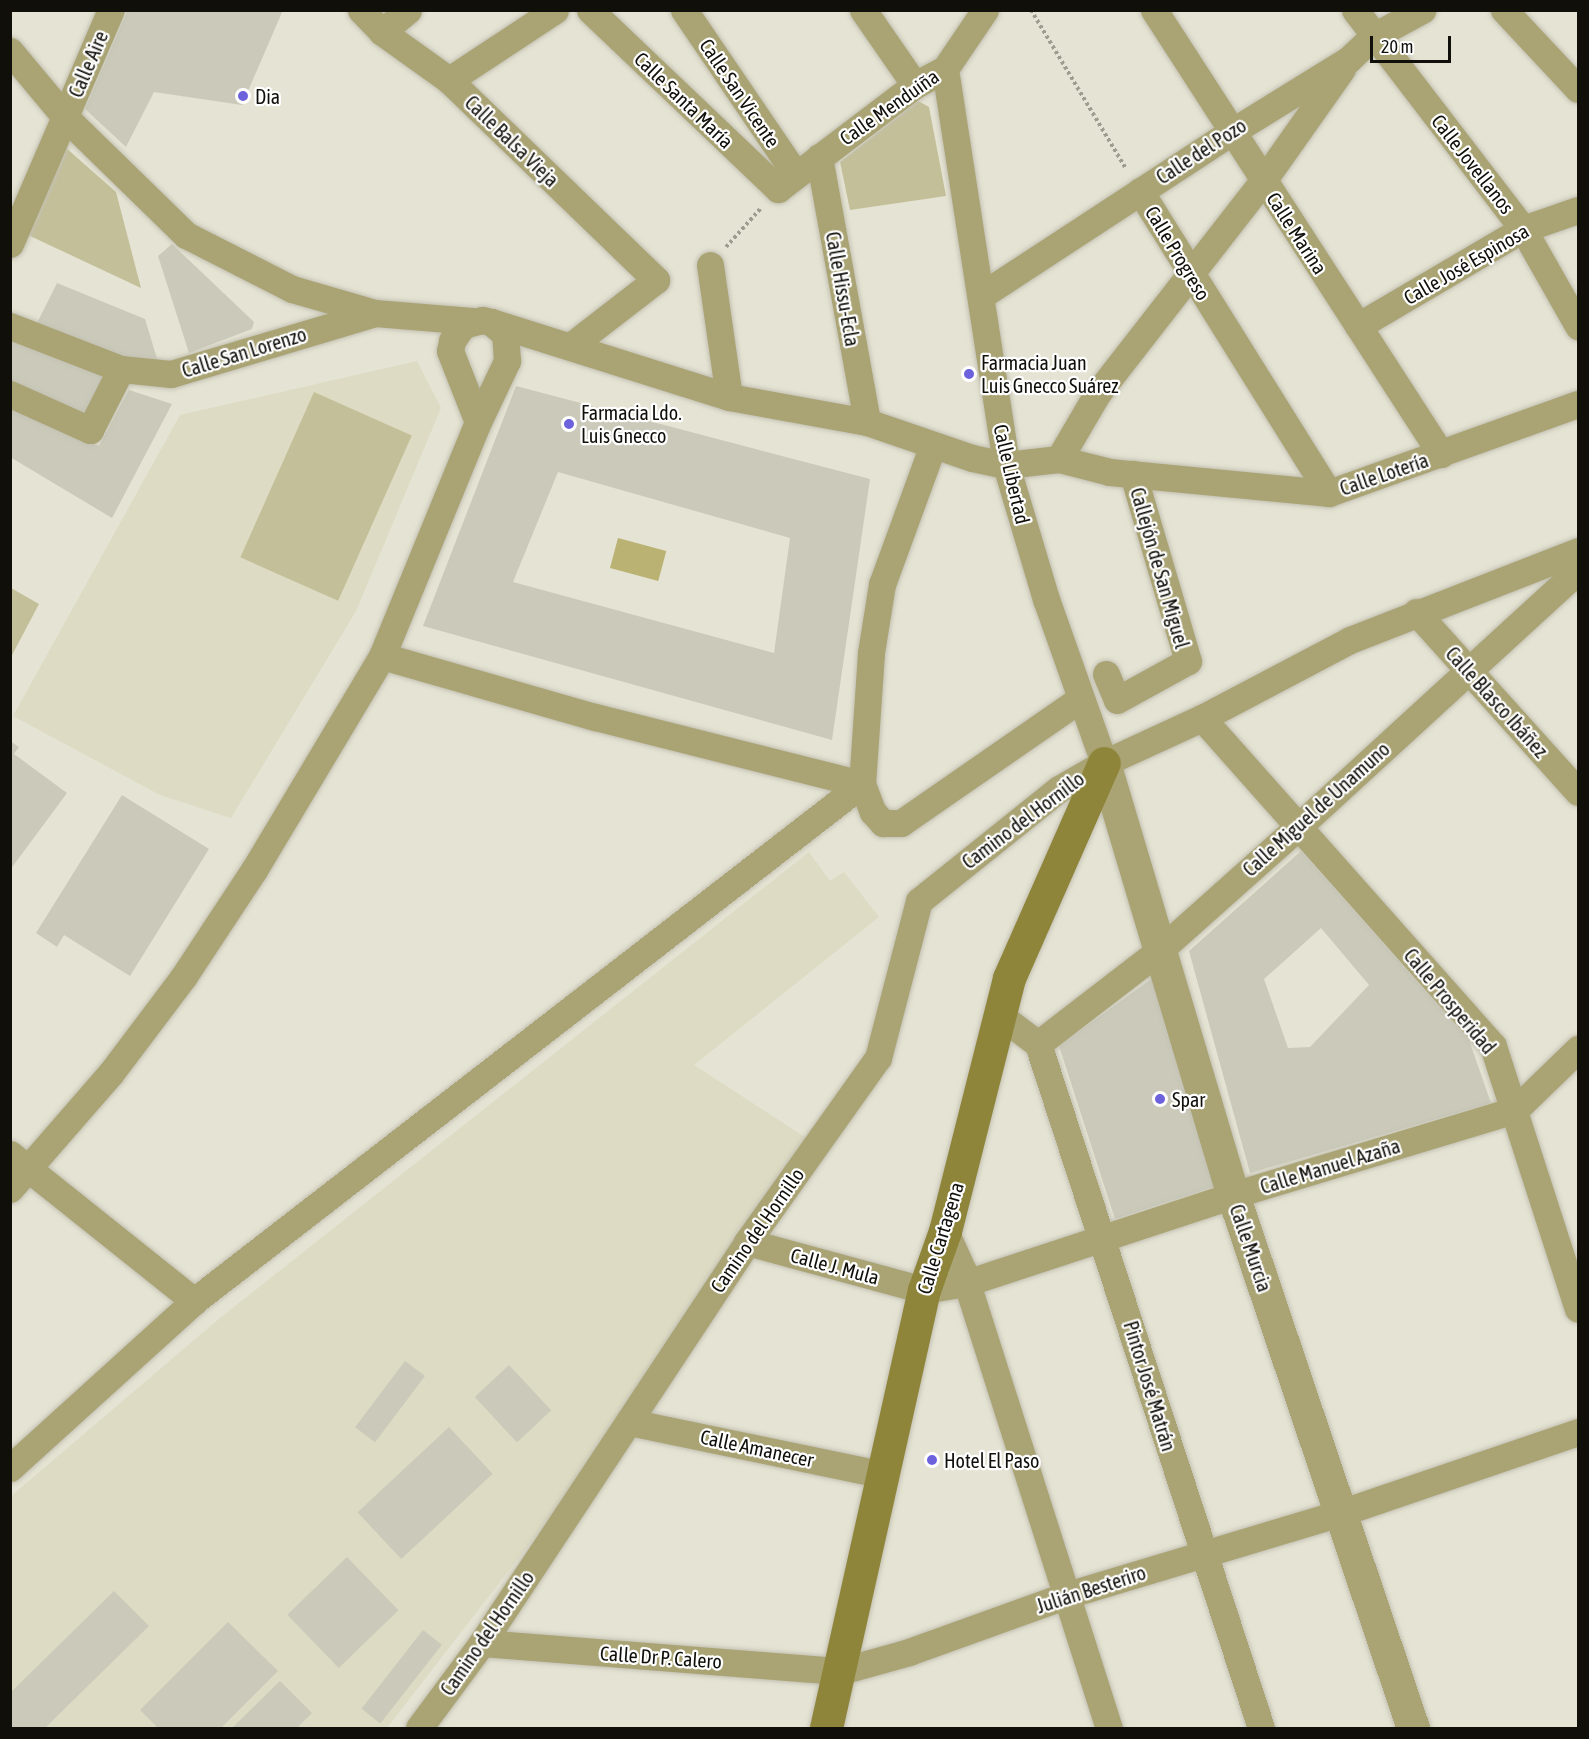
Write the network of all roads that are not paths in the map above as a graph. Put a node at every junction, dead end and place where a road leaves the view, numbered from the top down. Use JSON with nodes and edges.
{"nodes":[{"id":1,"x":111,"y":10,"type":"edge"},
{"id":2,"x":361,"y":10,"type":"edge"},
{"id":3,"x":408,"y":10,"type":"edge"},
{"id":4,"x":555,"y":10,"type":"edge"},
{"id":5,"x":590,"y":10,"type":"edge"},
{"id":6,"x":684,"y":10,"type":"edge"},
{"id":7,"x":863,"y":10,"type":"edge"},
{"id":8,"x":985,"y":10,"type":"edge"},
{"id":9,"x":1154,"y":10,"type":"edge"},
{"id":10,"x":1355,"y":10,"type":"edge"},
{"id":11,"x":1422,"y":10,"type":"edge"},
{"id":12,"x":1504,"y":10,"type":"edge"},
{"id":13,"x":382,"y":32,"type":"junction"},
{"id":14,"x":1374,"y":36,"type":"junction"},
{"id":15,"x":10,"y":51,"type":"edge"},
{"id":16,"x":1348,"y":60,"type":"junction"},
{"id":17,"x":945,"y":69,"type":"junction"},
{"id":18,"x":449,"y":80,"type":"junction"},
{"id":19,"x":915,"y":85,"type":"junction"},
{"id":20,"x":1578,"y":89,"type":"edge"},
{"id":21,"x":65,"y":117,"type":"junction"},
{"id":22,"x":1233,"y":131,"type":"junction"},
{"id":23,"x":819,"y":157,"type":"junction"},
{"id":24,"x":1263,"y":181,"type":"junction"},
{"id":25,"x":787,"y":182,"type":"junction"},
{"id":26,"x":1140,"y":191,"type":"junction"},
{"id":27,"x":1578,"y":210,"type":"edge"},
{"id":28,"x":1523,"y":229,"type":"junction"},
{"id":29,"x":10,"y":244,"type":"edge"},
{"id":30,"x":710,"y":265,"type":"dead end"},
{"id":31,"x":1189,"y":274,"type":"junction"},
{"id":32,"x":982,"y":295,"type":"junction"},
{"id":33,"x":375,"y":313,"type":"junction"},
{"id":34,"x":410,"y":313,"type":"junction"},
{"id":35,"x":482,"y":321,"type":"junction"},
{"id":36,"x":10,"y":326,"type":"edge"},
{"id":37,"x":1358,"y":326,"type":"junction"},
{"id":38,"x":1578,"y":326,"type":"edge"},
{"id":39,"x":565,"y":343,"type":"junction"},
{"id":40,"x":454,"y":360,"type":"junction"},
{"id":41,"x":504,"y":364,"type":"junction"},
{"id":42,"x":121,"y":369,"type":"junction"},
{"id":43,"x":10,"y":394,"type":"edge"},
{"id":44,"x":729,"y":397,"type":"junction"},
{"id":45,"x":1578,"y":404,"type":"edge"},
{"id":46,"x":478,"y":422,"type":"junction"},
{"id":47,"x":867,"y":422,"type":"junction"},
{"id":48,"x":933,"y":445,"type":"junction"},
{"id":49,"x":1441,"y":454,"type":"junction"},
{"id":50,"x":1059,"y":459,"type":"junction"},
{"id":51,"x":1006,"y":465,"type":"junction"},
{"id":52,"x":1121,"y":473,"type":"junction"},
{"id":53,"x":1329,"y":493,"type":"junction"},
{"id":54,"x":1578,"y":551,"type":"edge"},
{"id":55,"x":1578,"y":559,"type":"edge"},
{"id":56,"x":1416,"y":612,"type":"junction"},
{"id":57,"x":382,"y":656,"type":"junction"},
{"id":58,"x":1468,"y":670,"type":"junction"},
{"id":59,"x":1106,"y":674,"type":"dead end"},
{"id":60,"x":1080,"y":699,"type":"junction"},
{"id":61,"x":1202,"y":718,"type":"junction"},
{"id":62,"x":1104,"y":763,"type":"junction"},
{"id":63,"x":862,"y":784,"type":"junction"},
{"id":64,"x":1578,"y":792,"type":"edge"},
{"id":65,"x":1298,"y":827,"type":"junction"},
{"id":66,"x":1160,"y":950,"type":"junction"},
{"id":67,"x":1002,"y":1017,"type":"junction"},
{"id":68,"x":1038,"y":1044,"type":"junction"},
{"id":69,"x":1578,"y":1049,"type":"edge"},
{"id":70,"x":1515,"y":1110,"type":"junction"},
{"id":71,"x":19,"y":1162,"type":"edge"},
{"id":72,"x":10,"y":1190,"type":"edge"},
{"id":73,"x":1233,"y":1195,"type":"junction"},
{"id":74,"x":945,"y":1231,"type":"junction"},
{"id":75,"x":1103,"y":1237,"type":"junction"},
{"id":76,"x":747,"y":1242,"type":"junction"},
{"id":77,"x":966,"y":1283,"type":"junction"},
{"id":78,"x":924,"y":1290,"type":"junction"},
{"id":79,"x":194,"y":1301,"type":"junction"},
{"id":80,"x":1578,"y":1309,"type":"edge"},
{"id":81,"x":629,"y":1422,"type":"junction"},
{"id":82,"x":1578,"y":1432,"type":"edge"},
{"id":83,"x":10,"y":1468,"type":"edge"},
{"id":84,"x":884,"y":1475,"type":"junction"},
{"id":85,"x":1343,"y":1512,"type":"junction"},
{"id":86,"x":1203,"y":1553,"type":"junction"},
{"id":87,"x":1067,"y":1595,"type":"junction"},
{"id":88,"x":482,"y":1643,"type":"junction"},
{"id":89,"x":841,"y":1671,"type":"junction"},
{"id":90,"x":419,"y":1728,"type":"edge"},
{"id":91,"x":826,"y":1728,"type":"edge"},
{"id":92,"x":1109,"y":1728,"type":"edge"},
{"id":93,"x":1261,"y":1728,"type":"edge"},
{"id":94,"x":1413,"y":1728,"type":"edge"}],
"edges":[{"from":1,"to":21,"type":"street","name":"Calle Aire"},
{"from":2,"to":13,"type":"street","name":"Calle Balsa Vieja"},
{"from":3,"to":13,"type":"street"},
{"from":4,"to":18,"type":"street"},
{"from":5,"to":25,"type":"street","name":"Calle Santa María"},
{"from":6,"to":25,"type":"street","name":"Calle San Vicente"},
{"from":7,"to":19,"type":"street"},
{"from":8,"to":17,"type":"street","name":"Calle Menduiña"},
{"from":9,"to":22,"type":"street","name":"Calle Marina"},
{"from":10,"to":14,"type":"street","name":"Calle Jovellanos"},
{"from":11,"to":14,"type":"street","name":"Calle del Pozo"},
{"from":12,"to":20,"type":"street"},
{"from":13,"to":18,"type":"street","name":"Calle Balsa Vieja"},
{"from":14,"to":16,"type":"street","name":"Calle del Pozo"},
{"from":14,"to":28,"type":"street","name":"Calle Jovellanos"},
{"from":15,"to":21,"type":"street"},
{"from":16,"to":22,"type":"street","name":"Calle del Pozo"},
{"from":16,"to":24,"type":"street"},
{"from":17,"to":19,"type":"street","name":"Calle Menduiña"},
{"from":17,"to":32,"type":"street","name":"Calle Libertad"},
{"from":18,"to":39,"type":"street","name":"Calle Balsa Vieja"},
{"from":19,"to":23,"type":"street","name":"Calle Menduiña"},
{"from":21,"to":29,"type":"street","name":"Calle Aire"},
{"from":21,"to":33,"type":"street"},
{"from":22,"to":24,"type":"street","name":"Calle Marina"},
{"from":22,"to":26,"type":"street","name":"Calle del Pozo"},
{"from":23,"to":25,"type":"street","name":"Calle Menduiña"},
{"from":23,"to":47,"type":"street","name":"Calle Hissu-Ecla"},
{"from":24,"to":31,"type":"street"},
{"from":24,"to":37,"type":"street","name":"Calle Marina"},
{"from":26,"to":31,"type":"street","name":"Calle Progreso"},
{"from":26,"to":32,"type":"street","name":"Calle del Pozo"},
{"from":27,"to":28,"type":"street","name":"Calle José Espinosa"},
{"from":28,"to":37,"type":"street","name":"Calle José Espinosa"},
{"from":28,"to":38,"type":"street","name":"Calle Jovellanos"},
{"from":30,"to":44,"type":"street"},
{"from":31,"to":50,"type":"street"},
{"from":31,"to":53,"type":"street","name":"Calle Progreso"},
{"from":32,"to":51,"type":"street","name":"Calle Libertad"},
{"from":33,"to":34,"type":"street"},
{"from":33,"to":42,"type":"street","name":"Calle San Lorenzo"},
{"from":34,"to":35,"type":"street"},
{"from":34,"to":40,"type":"street"},
{"from":35,"to":39,"type":"street"},
{"from":35,"to":40,"type":"street"},
{"from":35,"to":41,"type":"street"},
{"from":36,"to":42,"type":"street","name":"Calle San Lorenzo"},
{"from":37,"to":49,"type":"street","name":"Calle Marina"},
{"from":39,"to":41,"type":"street"},
{"from":39,"to":44,"type":"street"},
{"from":40,"to":41,"type":"street"},
{"from":40,"to":46,"type":"street"},
{"from":41,"to":46,"type":"street"},
{"from":42,"to":43,"type":"street"},
{"from":44,"to":47,"type":"street"},
{"from":45,"to":49,"type":"street","name":"Calle Lotería"},
{"from":46,"to":57,"type":"street"},
{"from":47,"to":48,"type":"street"},
{"from":48,"to":51,"type":"street"},
{"from":48,"to":63,"type":"street"},
{"from":49,"to":53,"type":"street","name":"Calle Lotería"},
{"from":50,"to":51,"type":"street"},
{"from":50,"to":52,"type":"street","name":"Calle Lotería"},
{"from":51,"to":60,"type":"street","name":"Calle Libertad"},
{"from":52,"to":53,"type":"street","name":"Calle Lotería"},
{"from":52,"to":59,"type":"street","name":"Callejón de San Miguel"},
{"from":54,"to":56,"type":"street","name":"Camino del Hornillo"},
{"from":55,"to":58,"type":"street","name":"Calle Miguel de Unamuno"},
{"from":56,"to":58,"type":"street","name":"Calle Blasco Ibáñez"},
{"from":56,"to":61,"type":"street","name":"Camino del Hornillo"},
{"from":57,"to":63,"type":"street"},
{"from":57,"to":71,"type":"street"},
{"from":58,"to":64,"type":"street","name":"Calle Blasco Ibáñez"},
{"from":58,"to":65,"type":"street","name":"Calle Miguel de Unamuno"},
{"from":60,"to":62,"type":"street","name":"Calle Libertad"},
{"from":60,"to":63,"type":"street"},
{"from":61,"to":62,"type":"street","name":"Camino del Hornillo"},
{"from":61,"to":65,"type":"street","name":"Calle Prosperidad"},
{"from":62,"to":66,"type":"street","name":"Calle Murcia"},
{"from":62,"to":67,"type":"main road","name":"Calle Cartagena"},
{"from":62,"to":76,"type":"street","name":"Camino del Hornillo"},
{"from":63,"to":79,"type":"street"},
{"from":65,"to":66,"type":"street","name":"Calle Miguel de Unamuno"},
{"from":65,"to":70,"type":"street","name":"Calle Prosperidad"},
{"from":66,"to":68,"type":"street","name":"Calle Miguel de Unamuno"},
{"from":66,"to":73,"type":"street","name":"Calle Murcia"},
{"from":67,"to":68,"type":"street"},
{"from":67,"to":74,"type":"main road","name":"Calle Cartagena"},
{"from":68,"to":75,"type":"street","name":"Pintor José Matrán"},
{"from":69,"to":70,"type":"street","name":"Calle Manuel Azaña"},
{"from":70,"to":73,"type":"street","name":"Calle Manuel Azaña"},
{"from":70,"to":80,"type":"street","name":"Calle Prosperidad"},
{"from":71,"to":72,"type":"street"},
{"from":71,"to":79,"type":"street"},
{"from":73,"to":75,"type":"street","name":"Calle Manuel Azaña"},
{"from":73,"to":85,"type":"street","name":"Calle Murcia"},
{"from":74,"to":77,"type":"street"},
{"from":74,"to":78,"type":"main road","name":"Calle Cartagena"},
{"from":75,"to":77,"type":"street","name":"Calle Manuel Azaña"},
{"from":75,"to":86,"type":"street","name":"Pintor José Matrán"},
{"from":76,"to":78,"type":"street","name":"Calle J. Mula"},
{"from":76,"to":81,"type":"street","name":"Camino del Hornillo"},
{"from":77,"to":78,"type":"street","name":"Calle Manuel Azaña"},
{"from":77,"to":87,"type":"street"},
{"from":78,"to":84,"type":"main road","name":"Calle Cartagena"},
{"from":79,"to":83,"type":"street"},
{"from":81,"to":84,"type":"street","name":"Calle Amanecer"},
{"from":81,"to":88,"type":"street","name":"Camino del Hornillo"},
{"from":82,"to":85,"type":"street","name":"Julián Besteriro"},
{"from":84,"to":89,"type":"main road","name":"Calle Cartagena"},
{"from":85,"to":86,"type":"street","name":"Julián Besteriro"},
{"from":85,"to":94,"type":"street","name":"Calle Murcia"},
{"from":86,"to":87,"type":"street","name":"Julián Besteriro"},
{"from":86,"to":93,"type":"street","name":"Pintor José Matrán"},
{"from":87,"to":89,"type":"street","name":"Julián Besteriro"},
{"from":87,"to":92,"type":"street"},
{"from":88,"to":89,"type":"street","name":"Calle Dr P. Calero"},
{"from":88,"to":90,"type":"street","name":"Camino del Hornillo"},
{"from":89,"to":91,"type":"main road","name":"Calle Cartagena"}]}
